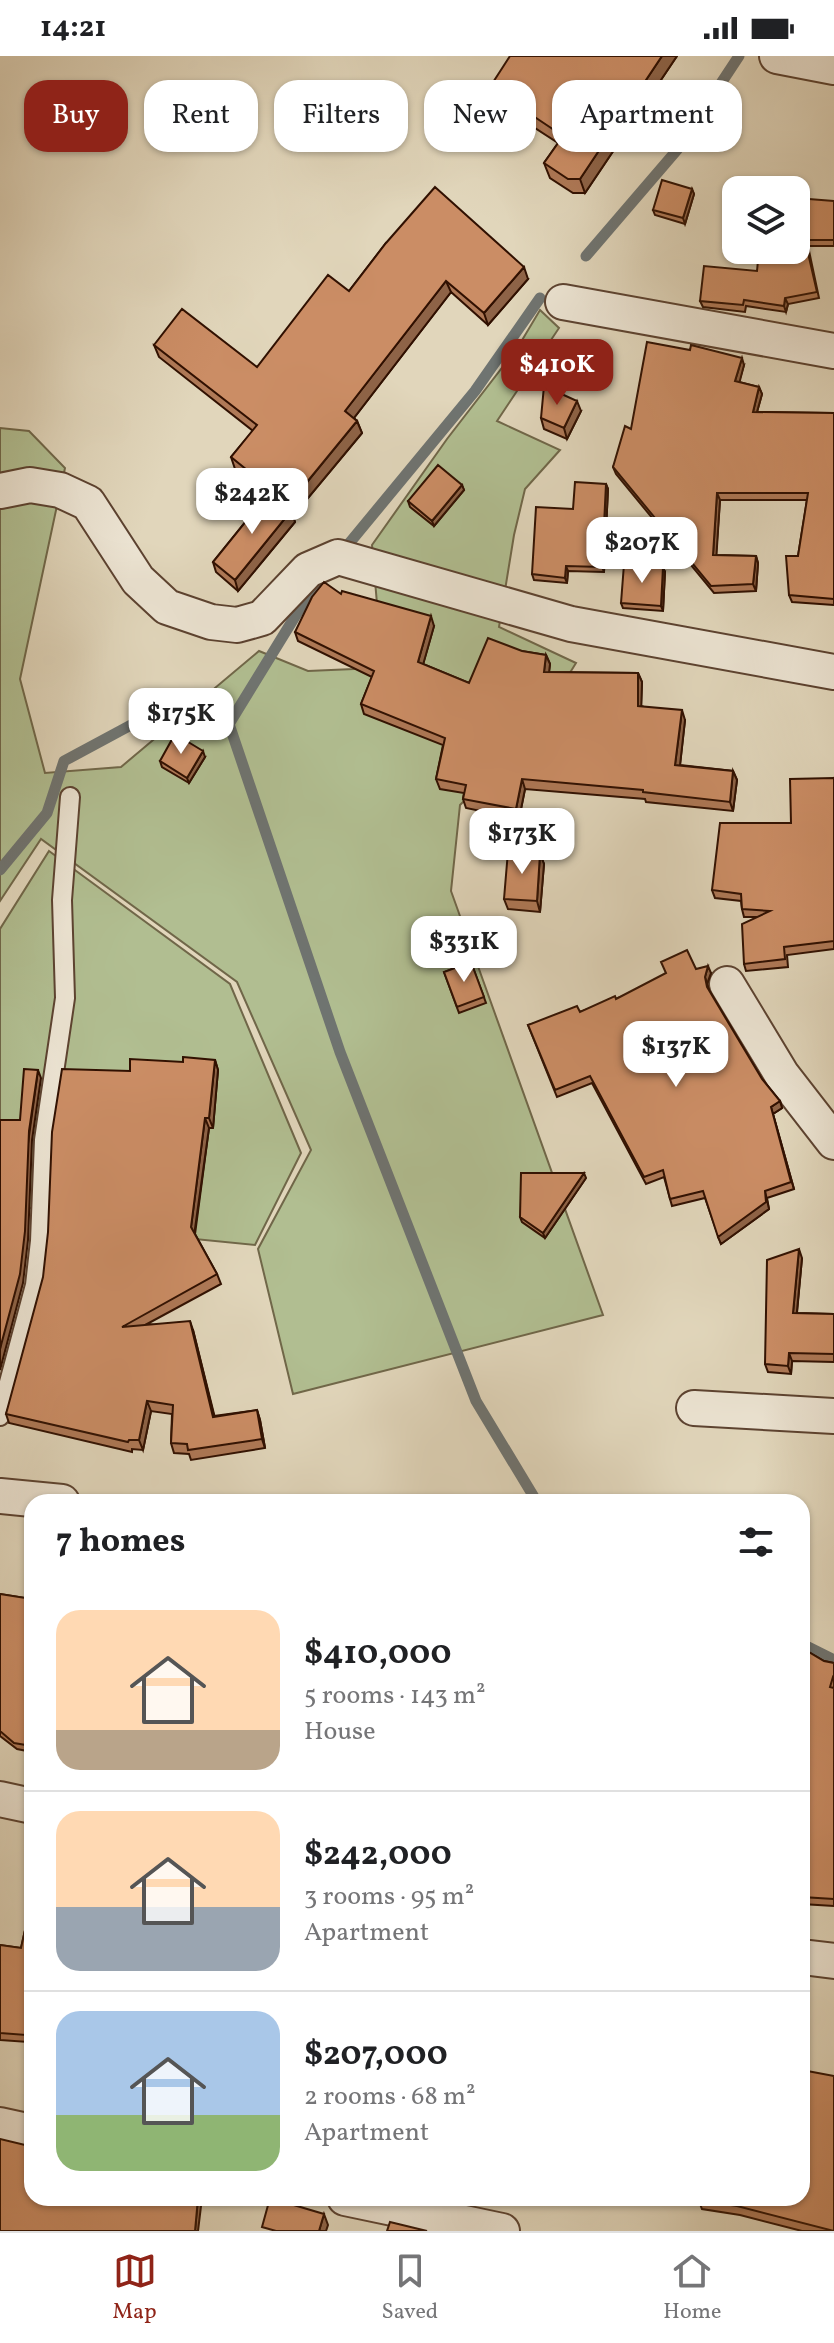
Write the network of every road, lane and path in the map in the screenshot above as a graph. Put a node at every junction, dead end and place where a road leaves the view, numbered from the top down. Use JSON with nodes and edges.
{"nodes":[{"id":1,"x":777,"y":56,"type":"edge"},
{"id":2,"x":834,"y":67,"type":"edge"},
{"id":3,"x":563,"y":302,"type":"dead end"},
{"id":4,"x":834,"y":351,"type":"edge"},
{"id":5,"x":0,"y":491,"type":"edge"},
{"id":6,"x":834,"y":672,"type":"edge"},
{"id":7,"x":70,"y":797,"type":"dead end"},
{"id":8,"x":727,"y":984,"type":"dead end"},
{"id":9,"x":834,"y":1142,"type":"edge"},
{"id":10,"x":694,"y":1408,"type":"dead end"},
{"id":11,"x":0,"y":1416,"type":"edge"},
{"id":12,"x":834,"y":1416,"type":"edge"},
{"id":13,"x":0,"y":1496,"type":"edge"},
{"id":14,"x":24,"y":1498,"type":"edge"},
{"id":15,"x":0,"y":1799,"type":"edge"},
{"id":16,"x":24,"y":1804,"type":"edge"},
{"id":17,"x":810,"y":1958,"type":"edge"},
{"id":18,"x":834,"y":1961,"type":"edge"},
{"id":19,"x":0,"y":2125,"type":"edge"},
{"id":20,"x":24,"y":2130,"type":"edge"},
{"id":21,"x":393,"y":2206,"type":"edge"},
{"id":22,"x":482,"y":2221,"type":"edge"}],
"edges":[{"from":1,"to":2,"type":"street"},
{"from":3,"to":4,"type":"street"},
{"from":5,"to":6,"type":"street"},
{"from":7,"to":11,"type":"lane"},
{"from":8,"to":9,"type":"street"},
{"from":10,"to":12,"type":"street"},
{"from":13,"to":14,"type":"street"},
{"from":15,"to":16,"type":"street"},
{"from":17,"to":18,"type":"street"},
{"from":19,"to":20,"type":"street"},
{"from":21,"to":22,"type":"street"}]}
